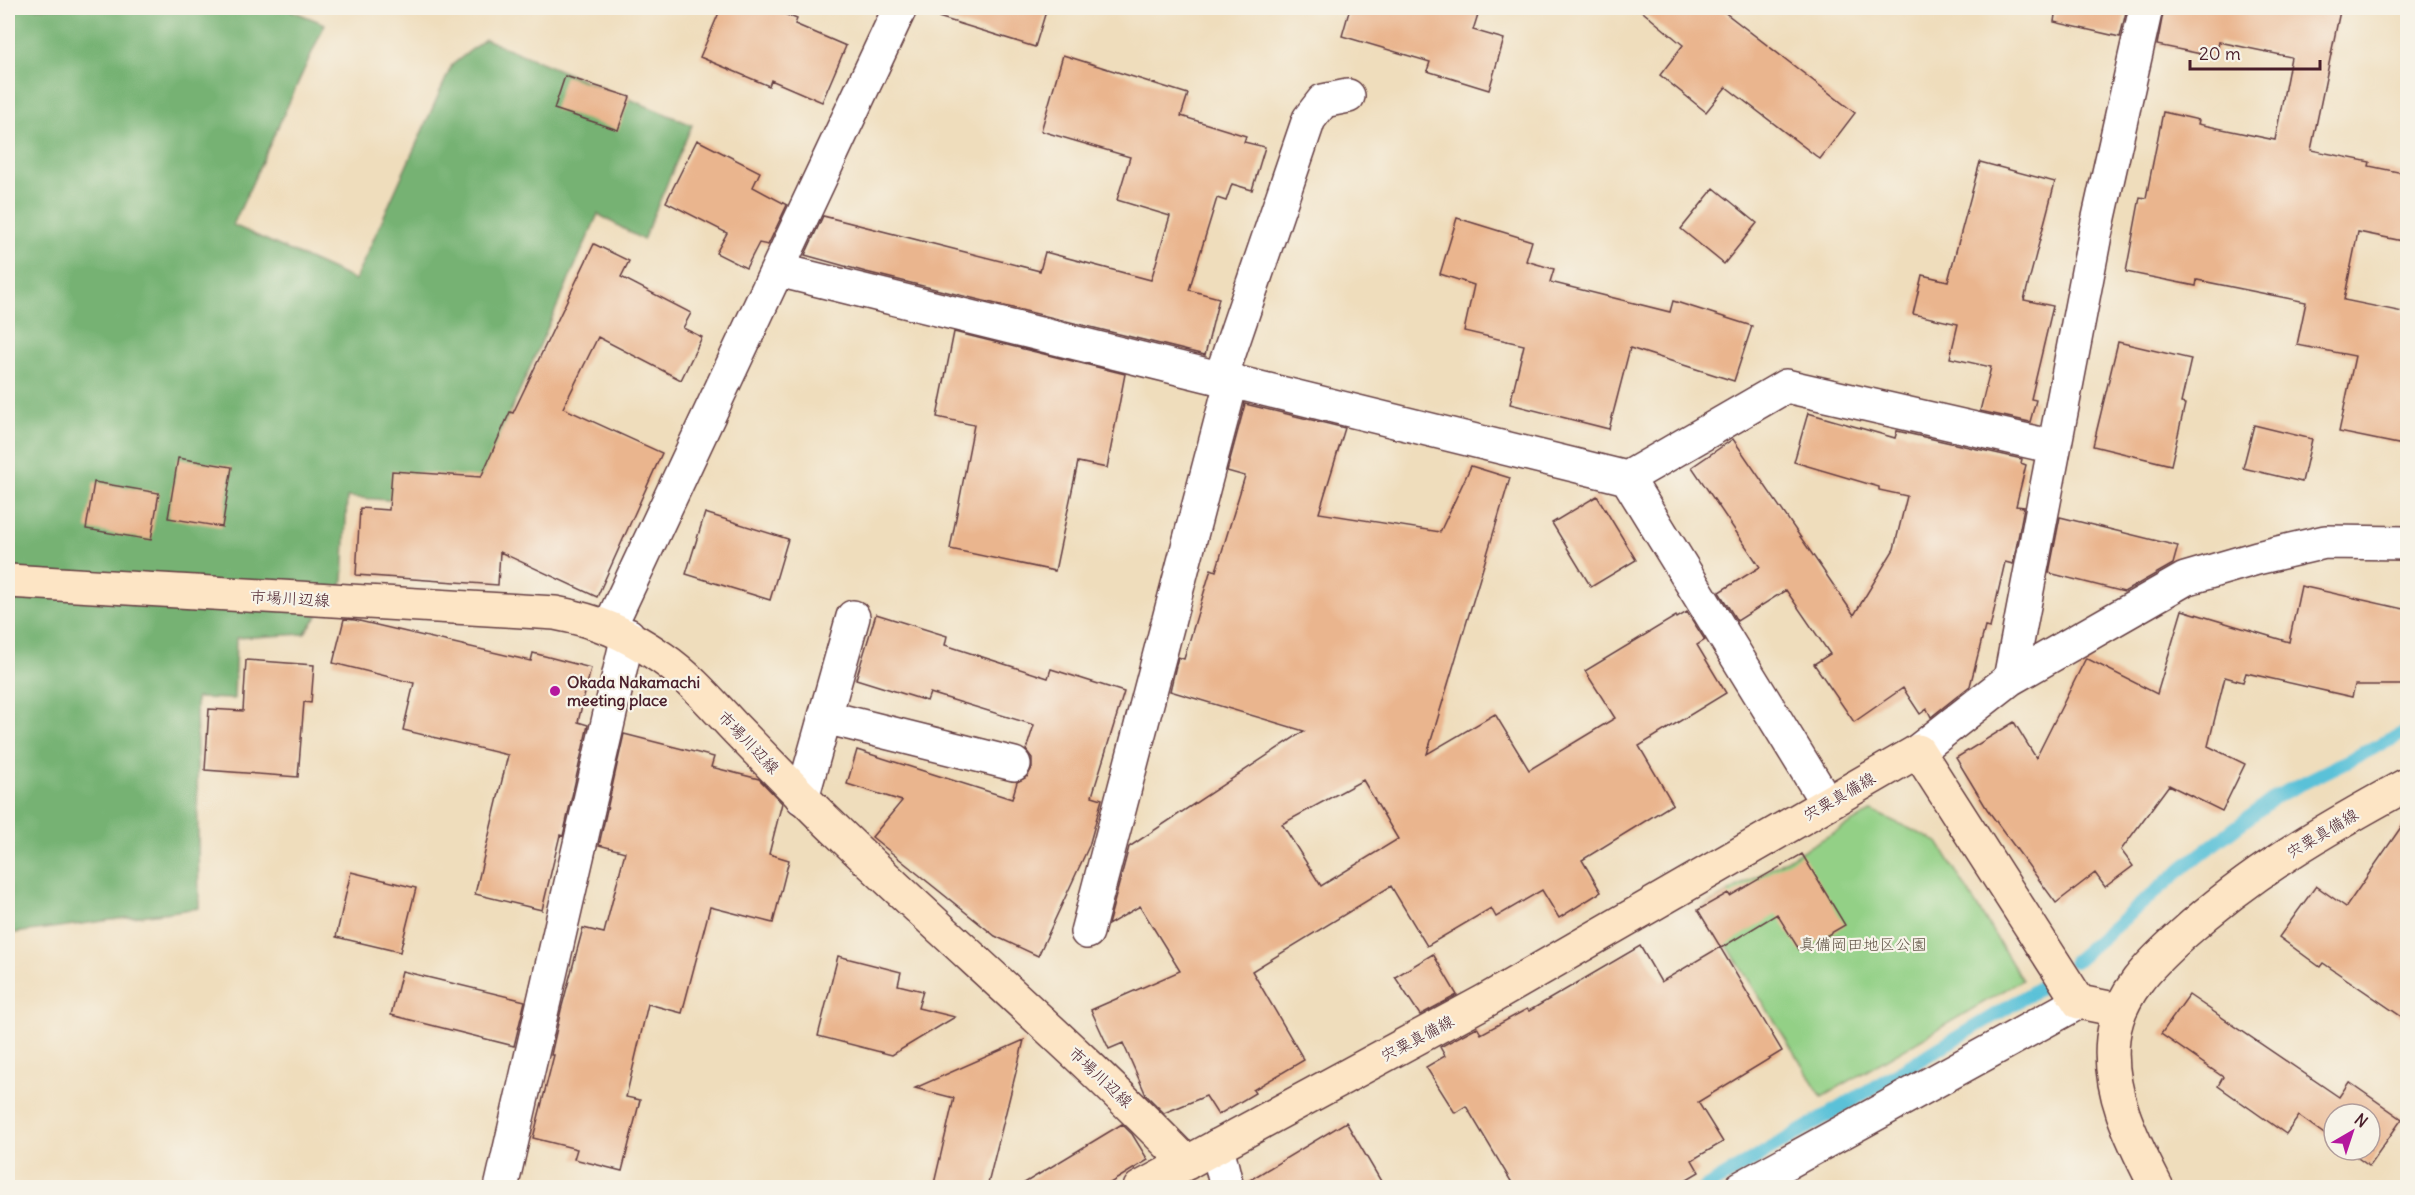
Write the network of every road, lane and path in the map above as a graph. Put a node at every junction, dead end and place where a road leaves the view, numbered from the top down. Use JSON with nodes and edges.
{"nodes":[{"id":1,"x":900,"y":8,"type":"edge"},
{"id":2,"x":2146,"y":8,"type":"edge"},
{"id":3,"x":1348,"y":96,"type":"dead end"},
{"id":4,"x":778,"y":270,"type":"junction"},
{"id":5,"x":1226,"y":378,"type":"junction"},
{"id":6,"x":2054,"y":447,"type":"junction"},
{"id":7,"x":1627,"y":478,"type":"junction"},
{"id":8,"x":2408,"y":543,"type":"edge"},
{"id":9,"x":8,"y":582,"type":"edge"},
{"id":10,"x":853,"y":617,"type":"dead end"},
{"id":11,"x":619,"y":631,"type":"junction"},
{"id":12,"x":2010,"y":679,"type":"junction"},
{"id":13,"x":825,"y":717,"type":"junction"},
{"id":14,"x":1918,"y":751,"type":"junction"},
{"id":15,"x":1014,"y":764,"type":"dead end"},
{"id":16,"x":2408,"y":784,"type":"edge"},
{"id":17,"x":802,"y":798,"type":"junction"},
{"id":18,"x":1827,"y":803,"type":"junction"},
{"id":19,"x":1087,"y":932,"type":"dead end"},
{"id":20,"x":2079,"y":1002,"type":"junction"},
{"id":21,"x":2119,"y":1010,"type":"junction"},
{"id":22,"x":1217,"y":1146,"type":"junction"},
{"id":23,"x":1187,"y":1162,"type":"junction"},
{"id":24,"x":501,"y":1188,"type":"edge"},
{"id":25,"x":1140,"y":1188,"type":"edge"},
{"id":26,"x":1227,"y":1188,"type":"edge"},
{"id":27,"x":1742,"y":1188,"type":"edge"},
{"id":28,"x":2157,"y":1188,"type":"edge"}],
"edges":[{"from":1,"to":4,"type":"street"},
{"from":2,"to":6,"type":"street"},
{"from":3,"to":5,"type":"street"},
{"from":4,"to":5,"type":"street"},
{"from":4,"to":11,"type":"street"},
{"from":5,"to":7,"type":"street"},
{"from":5,"to":19,"type":"street"},
{"from":6,"to":7,"type":"street"},
{"from":6,"to":12,"type":"street"},
{"from":7,"to":18,"type":"street"},
{"from":8,"to":12,"type":"street"},
{"from":9,"to":11,"type":"main road","name":"市場川辺線"},
{"from":10,"to":13,"type":"street"},
{"from":11,"to":17,"type":"main road","name":"市場川辺線"},
{"from":11,"to":24,"type":"street"},
{"from":12,"to":14,"type":"street"},
{"from":13,"to":15,"type":"street"},
{"from":13,"to":17,"type":"street"},
{"from":14,"to":18,"type":"main road","name":"宍粟真備線"},
{"from":14,"to":20,"type":"main road"},
{"from":16,"to":21,"type":"main road","name":"宍粟真備線"},
{"from":17,"to":23,"type":"main road","name":"市場川辺線"},
{"from":18,"to":22,"type":"main road","name":"宍粟真備線"},
{"from":20,"to":21,"type":"main road"},
{"from":20,"to":27,"type":"street"},
{"from":21,"to":28,"type":"main road"},
{"from":22,"to":23,"type":"main road","name":"宍粟真備線"},
{"from":22,"to":26,"type":"street"},
{"from":23,"to":25,"type":"main road","name":"宍粟真備線"}]}
